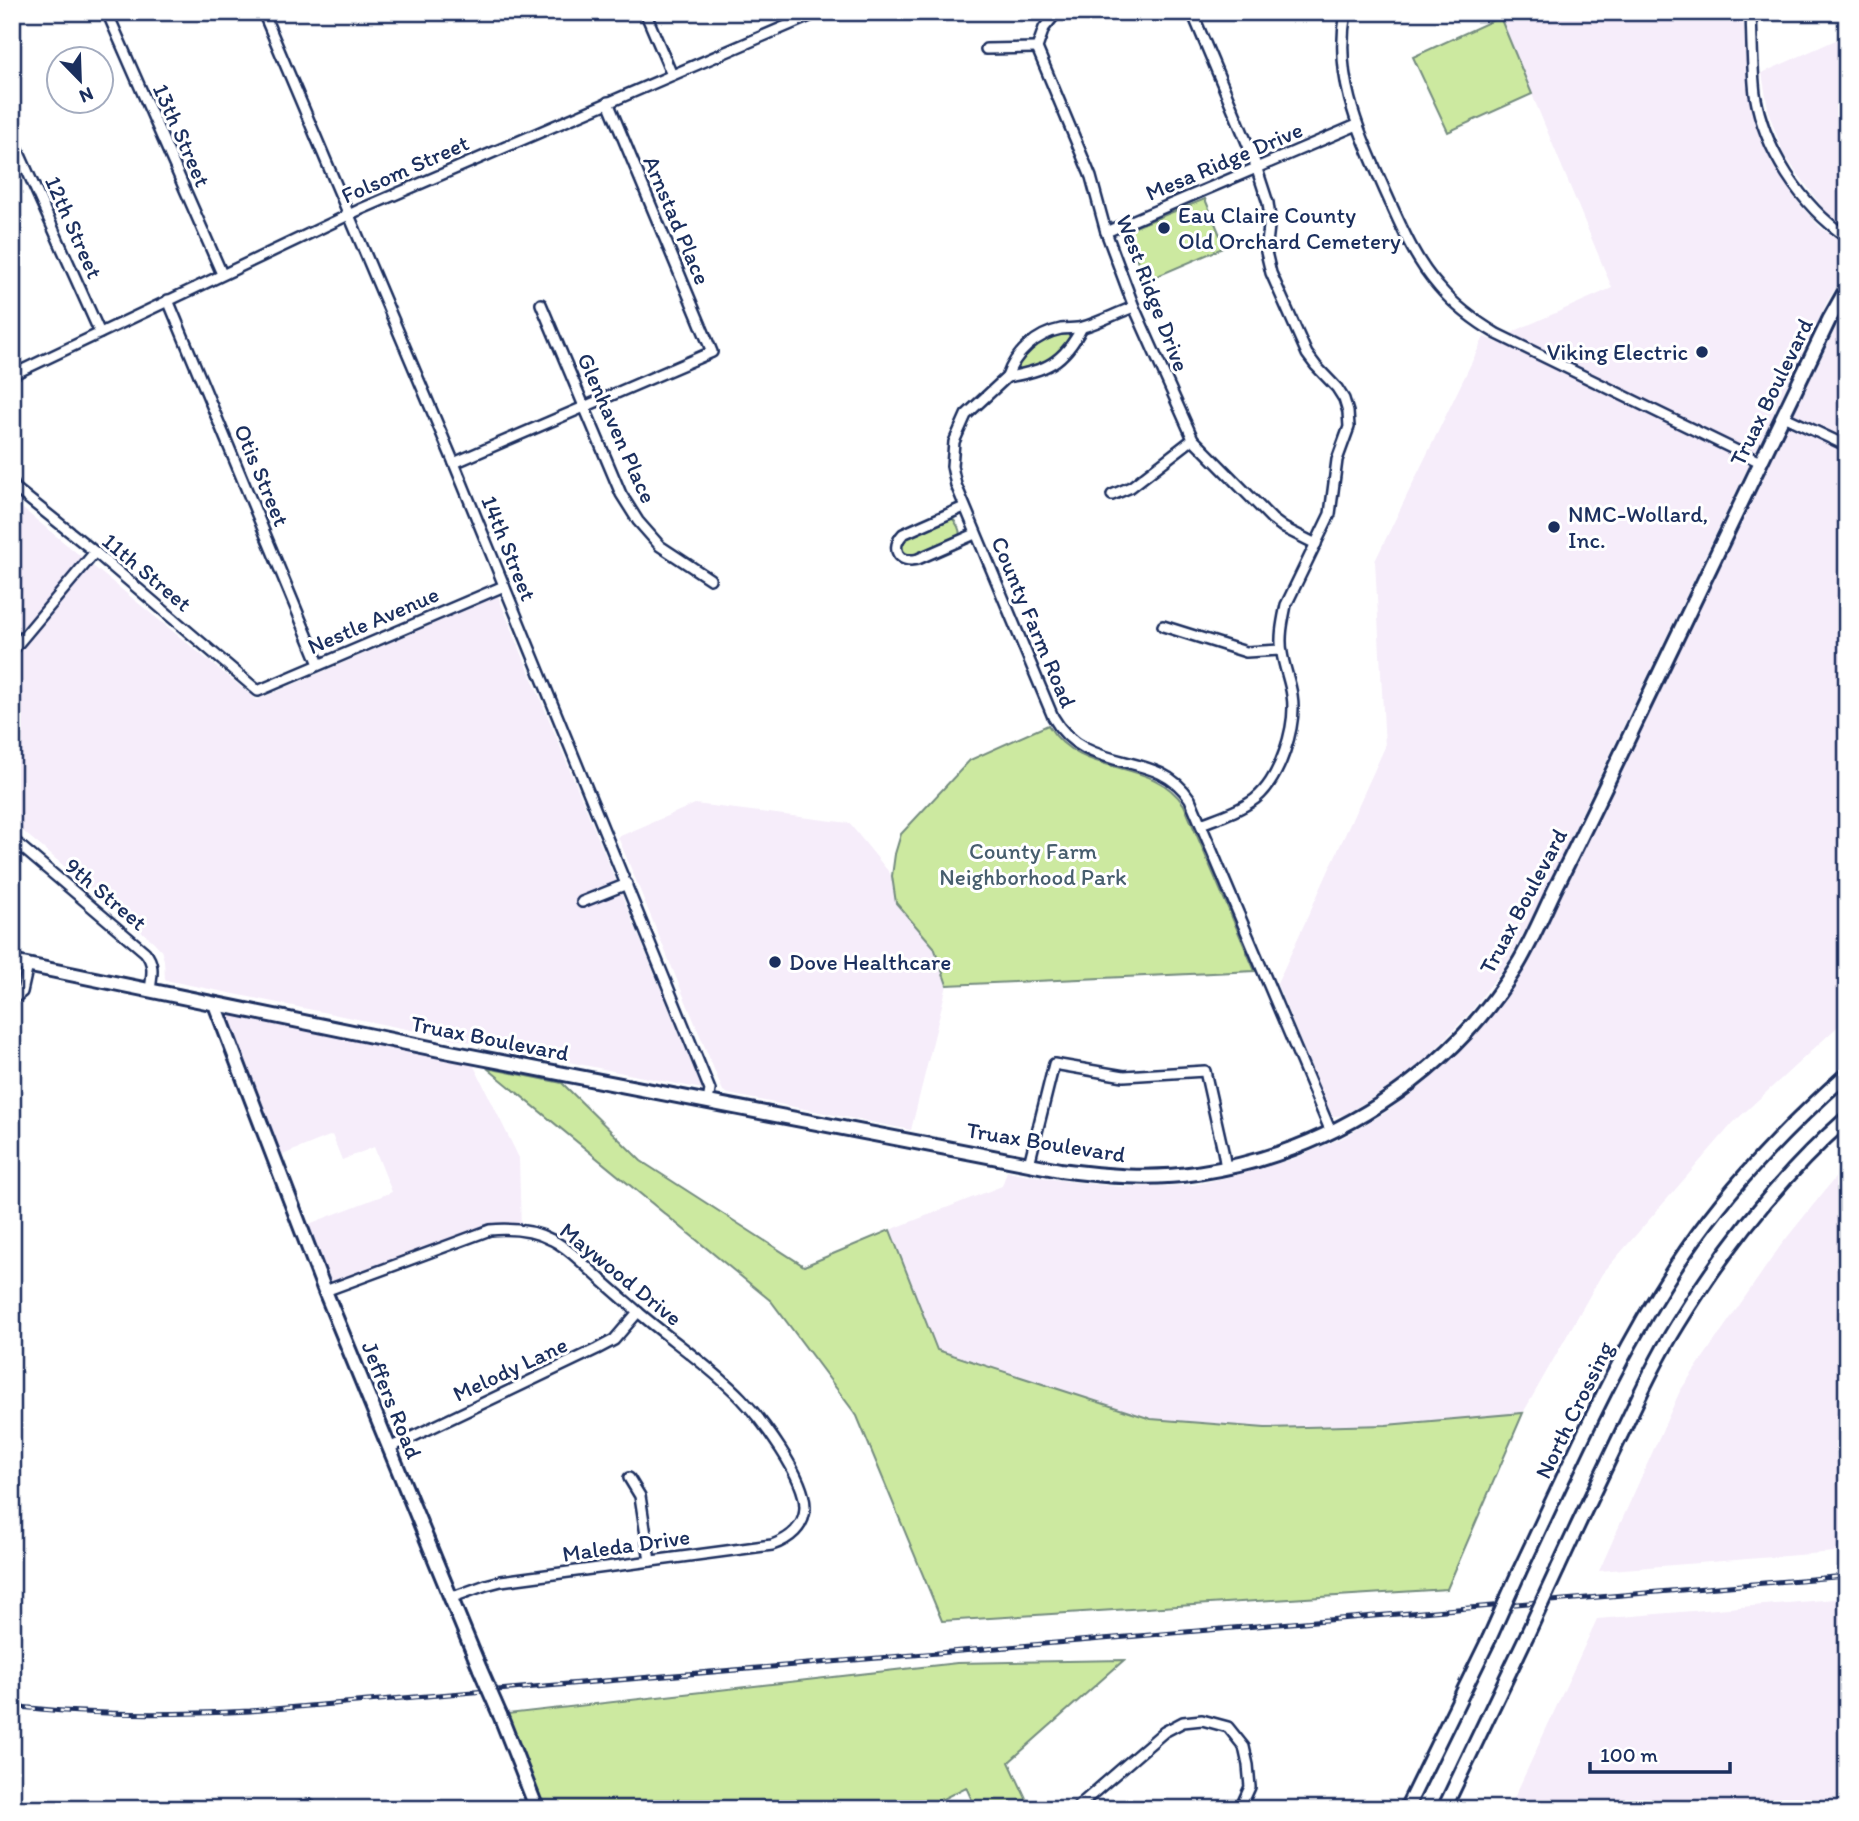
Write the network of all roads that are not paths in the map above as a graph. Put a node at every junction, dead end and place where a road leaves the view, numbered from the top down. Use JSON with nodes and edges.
{"nodes":[{"id":1,"x":107,"y":12,"type":"edge"},
{"id":2,"x":263,"y":12,"type":"edge"},
{"id":3,"x":645,"y":12,"type":"edge"},
{"id":4,"x":819,"y":12,"type":"edge"},
{"id":5,"x":1057,"y":12,"type":"edge"},
{"id":6,"x":1192,"y":12,"type":"edge"},
{"id":7,"x":1346,"y":12,"type":"edge"},
{"id":8,"x":1751,"y":12,"type":"edge"},
{"id":9,"x":1037,"y":48,"type":"junction"},
{"id":10,"x":986,"y":49,"type":"dead end"},
{"id":11,"x":672,"y":75,"type":"junction"},
{"id":12,"x":607,"y":102,"type":"junction"},
{"id":13,"x":1357,"y":125,"type":"junction"},
{"id":14,"x":12,"y":137,"type":"edge"},
{"id":15,"x":1256,"y":168,"type":"junction"},
{"id":16,"x":348,"y":215,"type":"junction"},
{"id":17,"x":1106,"y":232,"type":"junction"},
{"id":18,"x":1847,"y":237,"type":"edge"},
{"id":19,"x":222,"y":274,"type":"junction"},
{"id":20,"x":1847,"y":288,"type":"edge"},
{"id":21,"x":168,"y":300,"type":"junction"},
{"id":22,"x":541,"y":304,"type":"dead end"},
{"id":23,"x":1134,"y":307,"type":"junction"},
{"id":24,"x":1082,"y":327,"type":"junction"},
{"id":25,"x":100,"y":333,"type":"junction"},
{"id":26,"x":12,"y":375,"type":"edge"},
{"id":27,"x":1007,"y":377,"type":"junction"},
{"id":28,"x":584,"y":407,"type":"junction"},
{"id":29,"x":1783,"y":416,"type":"junction"},
{"id":30,"x":1193,"y":439,"type":"junction"},
{"id":31,"x":1847,"y":446,"type":"edge"},
{"id":32,"x":1760,"y":462,"type":"junction"},
{"id":33,"x":454,"y":463,"type":"junction"},
{"id":34,"x":12,"y":482,"type":"edge"},
{"id":35,"x":1112,"y":495,"type":"dead end"},
{"id":36,"x":964,"y":507,"type":"junction"},
{"id":37,"x":975,"y":534,"type":"junction"},
{"id":38,"x":1316,"y":544,"type":"junction"},
{"id":39,"x":94,"y":552,"type":"junction"},
{"id":40,"x":710,"y":579,"type":"dead end"},
{"id":41,"x":504,"y":586,"type":"junction"},
{"id":42,"x":1163,"y":626,"type":"dead end"},
{"id":43,"x":1281,"y":650,"type":"junction"},
{"id":44,"x":12,"y":651,"type":"edge"},
{"id":45,"x":319,"y":664,"type":"junction"},
{"id":46,"x":258,"y":691,"type":"joint"},
{"id":47,"x":1201,"y":824,"type":"junction"},
{"id":48,"x":12,"y":839,"type":"edge"},
{"id":49,"x":627,"y":884,"type":"junction"},
{"id":50,"x":582,"y":902,"type":"dead end"},
{"id":51,"x":12,"y":962,"type":"edge"},
{"id":52,"x":28,"y":965,"type":"junction"},
{"id":53,"x":150,"y":990,"type":"junction"},
{"id":54,"x":12,"y":1000,"type":"edge"},
{"id":55,"x":215,"y":1004,"type":"junction"},
{"id":56,"x":1847,"y":1074,"type":"edge"},
{"id":57,"x":708,"y":1101,"type":"junction"},
{"id":58,"x":1847,"y":1118,"type":"edge"},
{"id":59,"x":1331,"y":1132,"type":"junction"},
{"id":60,"x":1029,"y":1164,"type":"junction"},
{"id":61,"x":1226,"y":1168,"type":"junction"},
{"id":62,"x":325,"y":1291,"type":"junction"},
{"id":63,"x":638,"y":1312,"type":"junction"},
{"id":64,"x":389,"y":1448,"type":"junction"},
{"id":65,"x":629,"y":1478,"type":"dead end"},
{"id":66,"x":801,"y":1522,"type":"joint"},
{"id":67,"x":650,"y":1561,"type":"junction"},
{"id":68,"x":450,"y":1598,"type":"junction"},
{"id":69,"x":312,"y":1807,"type":"edge"},
{"id":70,"x":295,"y":1809,"type":"edge"},
{"id":71,"x":537,"y":1809,"type":"edge"},
{"id":72,"x":1075,"y":1809,"type":"edge"},
{"id":73,"x":1240,"y":1809,"type":"edge"},
{"id":74,"x":1406,"y":1809,"type":"edge"},
{"id":75,"x":1444,"y":1809,"type":"edge"}],
"edges":[{"from":1,"to":19,"type":"street","name":"13th Street"},
{"from":2,"to":16,"type":"street","name":"14th Street"},
{"from":3,"to":11,"type":"street"},
{"from":4,"to":11,"type":"street","name":"Folsom Street"},
{"from":5,"to":9,"type":"street"},
{"from":6,"to":15,"type":"street"},
{"from":7,"to":13,"type":"street"},
{"from":8,"to":18,"type":"street"},
{"from":9,"to":10,"type":"street"},
{"from":9,"to":17,"type":"street","name":"West Ridge Drive"},
{"from":11,"to":12,"type":"street","name":"Folsom Street"},
{"from":12,"to":16,"type":"street","name":"Folsom Street"},
{"from":12,"to":28,"type":"street","name":"Arnstad Place"},
{"from":13,"to":15,"type":"street","name":"Mesa Ridge Drive"},
{"from":13,"to":32,"type":"street"},
{"from":14,"to":25,"type":"street","name":"12th Street"},
{"from":15,"to":17,"type":"street","name":"Mesa Ridge Drive"},
{"from":15,"to":38,"type":"street"},
{"from":16,"to":19,"type":"street","name":"Folsom Street"},
{"from":16,"to":33,"type":"street","name":"14th Street"},
{"from":17,"to":23,"type":"street","name":"West Ridge Drive"},
{"from":19,"to":21,"type":"street","name":"Folsom Street"},
{"from":20,"to":29,"type":"main road","name":"Truax Boulevard"},
{"from":21,"to":25,"type":"street","name":"Folsom Street"},
{"from":21,"to":45,"type":"street","name":"Otis Street"},
{"from":22,"to":28,"type":"street","name":"Glenhaven Place"},
{"from":23,"to":24,"type":"street","name":"County Farm Road"},
{"from":23,"to":30,"type":"street","name":"West Ridge Drive"},
{"from":24,"to":27,"type":"street","name":"County Farm Road"},
{"from":24,"to":27,"type":"street","name":"County Farm Road"},
{"from":25,"to":26,"type":"street","name":"Folsom Street"},
{"from":27,"to":36,"type":"street","name":"County Farm Road"},
{"from":28,"to":33,"type":"street"},
{"from":28,"to":40,"type":"street","name":"Glenhaven Place"},
{"from":29,"to":31,"type":"street"},
{"from":29,"to":32,"type":"main road","name":"Truax Boulevard"},
{"from":30,"to":35,"type":"street"},
{"from":30,"to":38,"type":"street","name":"West Ridge Drive"},
{"from":32,"to":59,"type":"main road","name":"Truax Boulevard"},
{"from":33,"to":41,"type":"street","name":"14th Street"},
{"from":34,"to":39,"type":"street","name":"11th Street"},
{"from":36,"to":37,"type":"street","name":"County Farm Road"},
{"from":36,"to":37,"type":"street"},
{"from":37,"to":47,"type":"street","name":"County Farm Road"},
{"from":38,"to":43,"type":"street"},
{"from":39,"to":44,"type":"street"},
{"from":39,"to":46,"type":"street","name":"11th Street"},
{"from":41,"to":45,"type":"street","name":"Nestle Avenue"},
{"from":41,"to":49,"type":"street","name":"14th Street"},
{"from":42,"to":43,"type":"street"},
{"from":43,"to":47,"type":"street"},
{"from":45,"to":46,"type":"street","name":"Nestle Avenue"},
{"from":47,"to":59,"type":"street","name":"County Farm Road"},
{"from":48,"to":53,"type":"street","name":"9th Street"},
{"from":49,"to":50,"type":"street"},
{"from":49,"to":57,"type":"street","name":"14th Street"},
{"from":51,"to":52,"type":"main road","name":"Truax Boulevard"},
{"from":52,"to":53,"type":"main road","name":"Truax Boulevard"},
{"from":52,"to":54,"type":"street"},
{"from":53,"to":55,"type":"main road","name":"Truax Boulevard"},
{"from":55,"to":57,"type":"main road","name":"Truax Boulevard"},
{"from":55,"to":62,"type":"main road","name":"Jeffers Road"},
{"from":56,"to":74,"type":"main road","name":"North Crossing","bridge":true},
{"from":57,"to":60,"type":"main road","name":"Truax Boulevard"},
{"from":58,"to":75,"type":"main road","bridge":true},
{"from":59,"to":61,"type":"main road","name":"Truax Boulevard"},
{"from":60,"to":61,"type":"main road","name":"Truax Boulevard"},
{"from":60,"to":61,"type":"street"},
{"from":62,"to":63,"type":"street","name":"Maywood Drive"},
{"from":62,"to":64,"type":"main road","name":"Jeffers Road"},
{"from":63,"to":64,"type":"street","name":"Melody Lane"},
{"from":63,"to":66,"type":"street","name":"Maywood Drive"},
{"from":64,"to":68,"type":"main road","name":"Jeffers Road"},
{"from":65,"to":67,"type":"street"},
{"from":66,"to":67,"type":"street","name":"Maleda Drive"},
{"from":67,"to":68,"type":"street","name":"Maleda Drive"},
{"from":68,"to":71,"type":"main road","name":"Jeffers Road","bridge":true},
{"from":69,"to":70,"type":"street"},
{"from":72,"to":73,"type":"street"}]}
